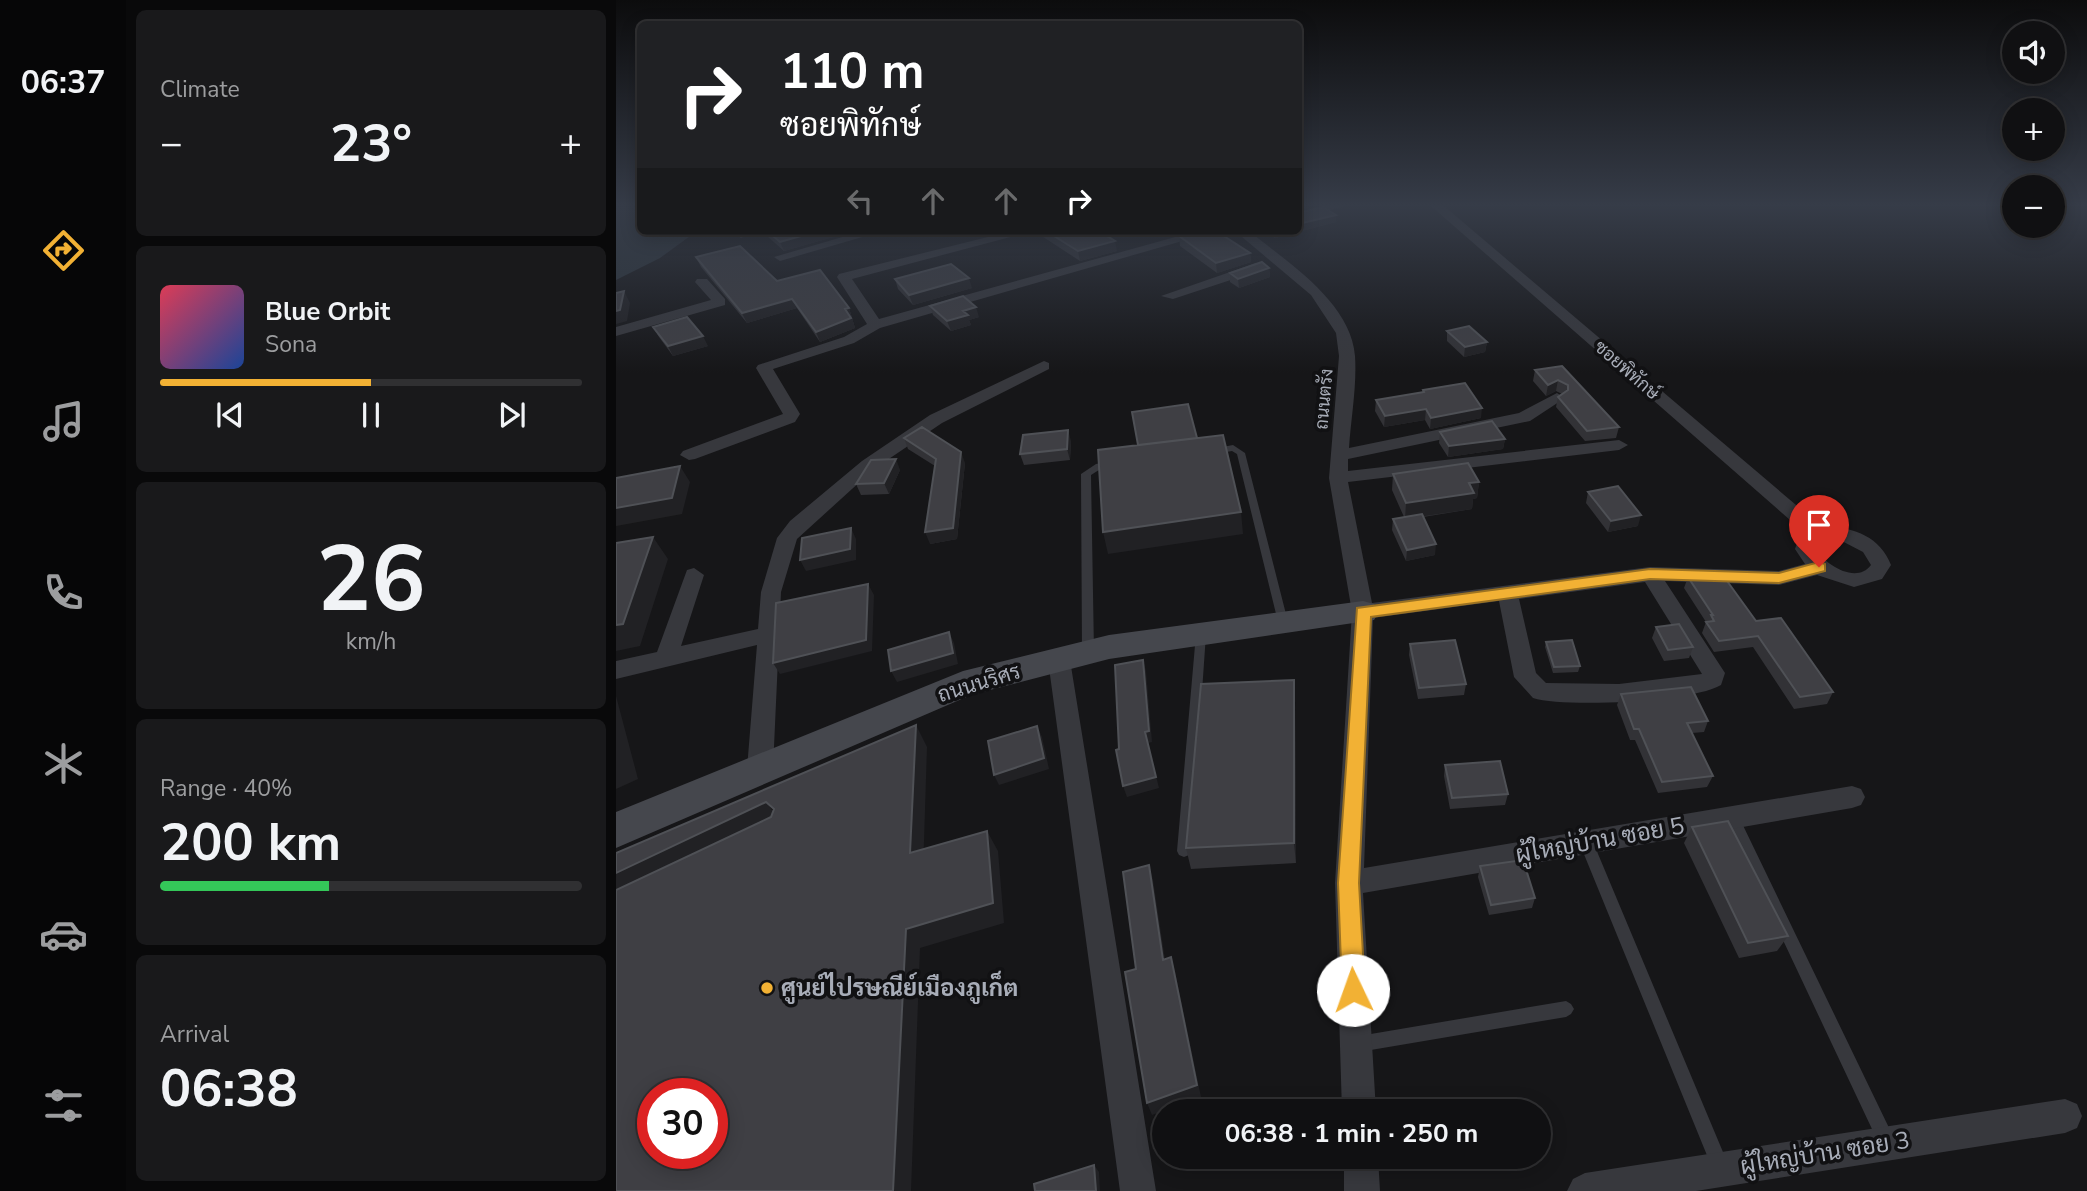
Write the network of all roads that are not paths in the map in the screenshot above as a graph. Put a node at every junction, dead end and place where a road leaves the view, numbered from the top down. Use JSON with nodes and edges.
{"nodes":[{"id":1,"x":905,"y":262,"type":"edge"},
{"id":2,"x":1102,"y":262,"type":"edge"},
{"id":3,"x":1273,"y":262,"type":"edge"},
{"id":4,"x":1280,"y":262,"type":"edge"},
{"id":5,"x":1502,"y":262,"type":"edge"},
{"id":6,"x":702,"y":282,"type":"dead end"},
{"id":7,"x":1168,"y":296,"type":"dead end"},
{"id":8,"x":875,"y":325,"type":"junction"},
{"id":9,"x":616,"y":332,"type":"edge"},
{"id":10,"x":1044,"y":366,"type":"dead end"},
{"id":11,"x":1557,"y":398,"type":"edge"},
{"id":12,"x":1619,"y":445,"type":"dead end"},
{"id":13,"x":1206,"y":452,"type":"edge"},
{"id":14,"x":689,"y":455,"type":"dead end"},
{"id":15,"x":1338,"y":456,"type":"junction"},
{"id":16,"x":1126,"y":462,"type":"edge"},
{"id":17,"x":1338,"y":478,"type":"junction"},
{"id":18,"x":1818,"y":534,"type":"junction"},
{"id":19,"x":1819,"y":567,"type":"junction"},
{"id":20,"x":1650,"y":574,"type":"junction"},
{"id":21,"x":694,"y":575,"type":"dead end"},
{"id":22,"x":1508,"y":594,"type":"junction"},
{"id":23,"x":1363,"y":612,"type":"junction"},
{"id":24,"x":1283,"y":622,"type":"junction"},
{"id":25,"x":769,"y":634,"type":"junction"},
{"id":26,"x":1201,"y":634,"type":"junction"},
{"id":27,"x":1073,"y":656,"type":"junction"},
{"id":28,"x":666,"y":659,"type":"junction"},
{"id":29,"x":616,"y":670,"type":"edge"},
{"id":30,"x":760,"y":769,"type":"junction"},
{"id":31,"x":1852,"y":797,"type":"dead end"},
{"id":32,"x":1732,"y":817,"type":"junction"},
{"id":33,"x":616,"y":830,"type":"edge"},
{"id":34,"x":1586,"y":842,"type":"junction"},
{"id":35,"x":1184,"y":851,"type":"edge"},
{"id":36,"x":1349,"y":883,"type":"junction"},
{"id":37,"x":1566,"y":1009,"type":"dead end"},
{"id":38,"x":1356,"y":1044,"type":"junction"},
{"id":39,"x":1358,"y":1099,"type":"edge"},
{"id":40,"x":2065,"y":1116,"type":"dead end"},
{"id":41,"x":1888,"y":1143,"type":"junction"},
{"id":42,"x":1361,"y":1169,"type":"edge"},
{"id":43,"x":1721,"y":1170,"type":"junction"},
{"id":44,"x":1138,"y":1191,"type":"edge"},
{"id":45,"x":1362,"y":1191,"type":"edge"},
{"id":46,"x":1586,"y":1191,"type":"edge"}],
"edges":[{"from":1,"to":8,"type":"street"},
{"from":2,"to":8,"type":"street"},
{"from":3,"to":7,"type":"street"},
{"from":4,"to":15,"type":"street","name":"ถนนตรัง"},
{"from":5,"to":18,"type":"street","name":"ซอยพิทักษ์"},
{"from":6,"to":9,"type":"street"},
{"from":8,"to":14,"type":"street"},
{"from":10,"to":25,"type":"street"},
{"from":11,"to":15,"type":"street"},
{"from":12,"to":17,"type":"street"},
{"from":13,"to":24,"type":"lane"},
{"from":15,"to":17,"type":"street","name":"ถนนตรัง"},
{"from":16,"to":27,"type":"lane"},
{"from":17,"to":23,"type":"street","name":"ถนนตรัง"},
{"from":18,"to":19,"type":"street"},
{"from":18,"to":19,"type":"street"},
{"from":19,"to":20,"type":"street"},
{"from":20,"to":22,"type":"street"},
{"from":20,"to":22,"type":"street"},
{"from":21,"to":28,"type":"street"},
{"from":22,"to":23,"type":"street"},
{"from":23,"to":24,"type":"street","name":"ถนนนริศร"},
{"from":23,"to":36,"type":"street","name":"ถนนตรัง"},
{"from":24,"to":26,"type":"street","name":"ถนนนริศร"},
{"from":25,"to":28,"type":"street"},
{"from":25,"to":30,"type":"street"},
{"from":26,"to":27,"type":"street","name":"ถนนนริศร"},
{"from":26,"to":35,"type":"lane"},
{"from":27,"to":30,"type":"street","name":"ถนนนริศร"},
{"from":27,"to":44,"type":"street"},
{"from":28,"to":29,"type":"street"},
{"from":30,"to":33,"type":"street","name":"ถนนนริศร"},
{"from":31,"to":32,"type":"street","name":"ผู้ใหญ่บ้าน ซอย 5"},
{"from":32,"to":34,"type":"street","name":"ผู้ใหญ่บ้าน ซอย 5"},
{"from":32,"to":41,"type":"lane"},
{"from":34,"to":36,"type":"street","name":"ผู้ใหญ่บ้าน ซอย 5"},
{"from":34,"to":43,"type":"lane"},
{"from":36,"to":38,"type":"street","name":"ถนนตรัง"},
{"from":37,"to":38,"type":"lane"},
{"from":38,"to":39,"type":"street","name":"ถนนตรัง"},
{"from":40,"to":41,"type":"street","name":"ผู้ใหญ่บ้าน ซอย 3"},
{"from":41,"to":43,"type":"street","name":"ผู้ใหญ่บ้าน ซอย 3"},
{"from":42,"to":45,"type":"street"},
{"from":43,"to":46,"type":"street","name":"ผู้ใหญ่บ้าน ซอย 3"}]}
